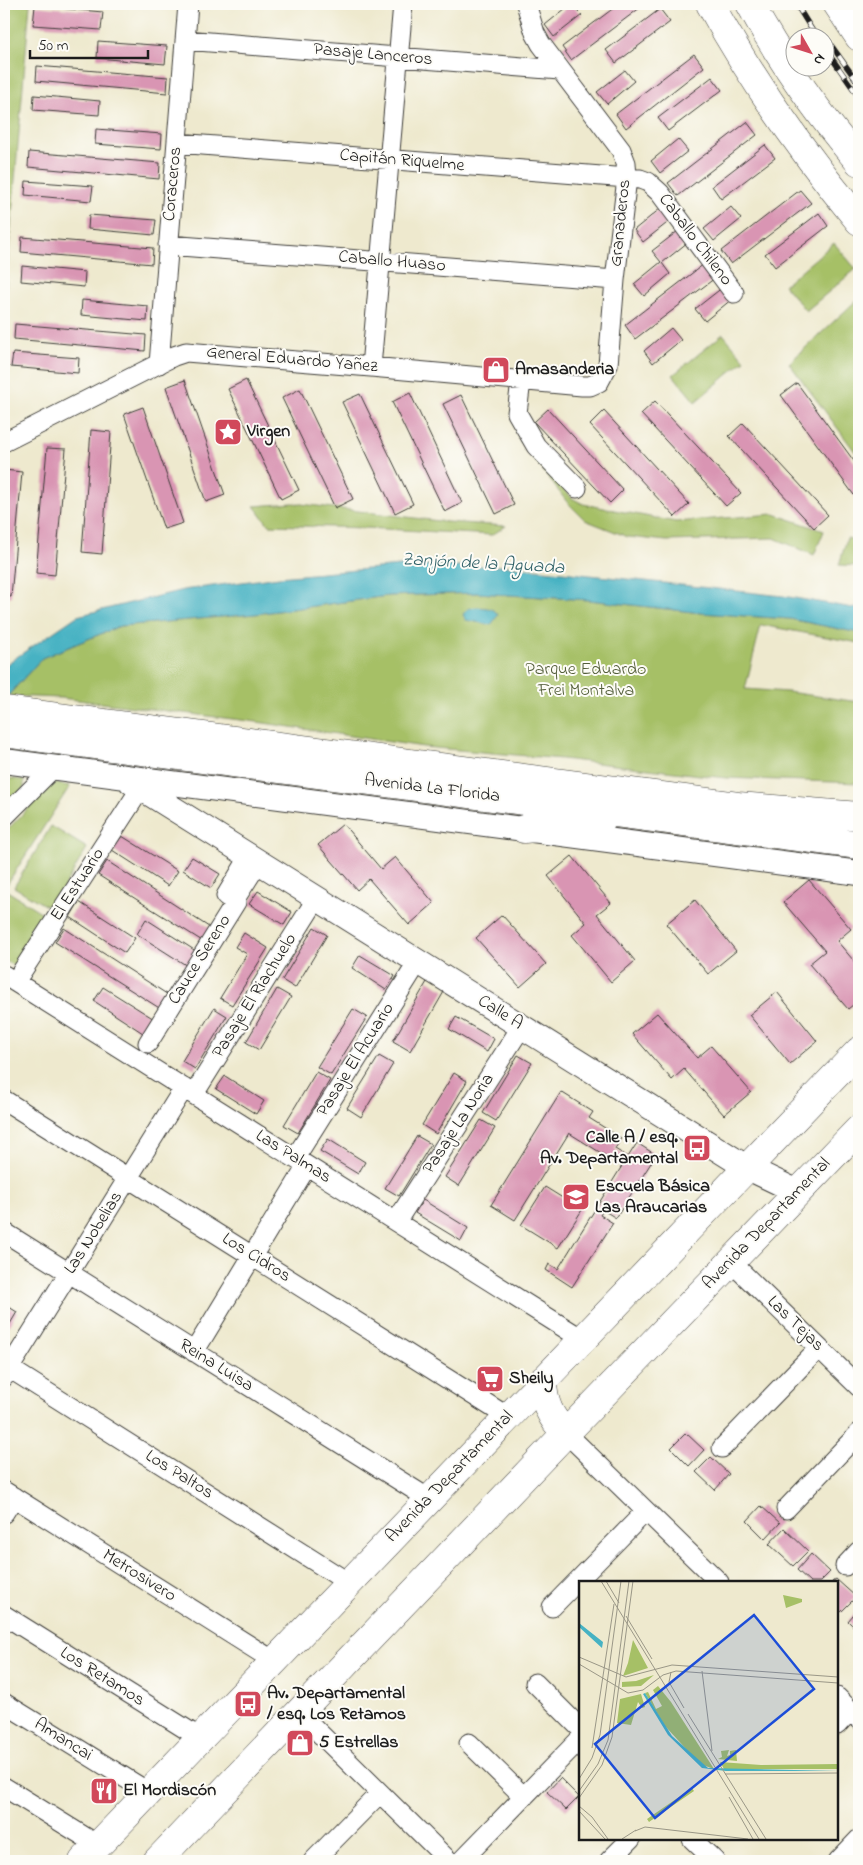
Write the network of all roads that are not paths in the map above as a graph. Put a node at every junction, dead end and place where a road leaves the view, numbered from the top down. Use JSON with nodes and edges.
{"nodes":[{"id":1,"x":188,"y":4,"type":"edge"},
{"id":2,"x":403,"y":4,"type":"edge"},
{"id":3,"x":526,"y":4,"type":"edge"},
{"id":4,"x":710,"y":4,"type":"edge"},
{"id":5,"x":837,"y":4,"type":"edge"},
{"id":6,"x":750,"y":5,"type":"edge"},
{"id":7,"x":859,"y":37,"type":"edge"},
{"id":8,"x":185,"y":40,"type":"junction"},
{"id":9,"x":398,"y":57,"type":"junction"},
{"id":10,"x":560,"y":70,"type":"junction"},
{"id":11,"x":177,"y":142,"type":"junction"},
{"id":12,"x":389,"y":160,"type":"junction"},
{"id":13,"x":859,"y":162,"type":"edge"},
{"id":14,"x":627,"y":178,"type":"junction"},
{"id":15,"x":859,"y":221,"type":"edge"},
{"id":16,"x":168,"y":244,"type":"junction"},
{"id":17,"x":380,"y":262,"type":"junction"},
{"id":18,"x":615,"y":280,"type":"junction"},
{"id":19,"x":734,"y":293,"type":"dead end"},
{"id":20,"x":158,"y":364,"type":"junction"},
{"id":21,"x":371,"y":366,"type":"junction"},
{"id":22,"x":521,"y":381,"type":"junction"},
{"id":23,"x":599,"y":382,"type":"joint"},
{"id":24,"x":4,"y":442,"type":"edge"},
{"id":25,"x":577,"y":488,"type":"dead end"},
{"id":26,"x":7,"y":718,"type":"edge"},
{"id":27,"x":4,"y":761,"type":"edge"},
{"id":28,"x":53,"y":768,"type":"junction"},
{"id":29,"x":132,"y":783,"type":"junction"},
{"id":30,"x":215,"y":789,"type":"junction"},
{"id":31,"x":859,"y":816,"type":"edge"},
{"id":32,"x":4,"y":817,"type":"edge"},
{"id":33,"x":655,"y":818,"type":"junction"},
{"id":34,"x":204,"y":828,"type":"junction"},
{"id":35,"x":524,"y":829,"type":"junction"},
{"id":36,"x":859,"y":845,"type":"edge"},
{"id":37,"x":256,"y":860,"type":"junction"},
{"id":38,"x":859,"y":873,"type":"edge"},
{"id":39,"x":317,"y":898,"type":"junction"},
{"id":40,"x":418,"y":962,"type":"junction"},
{"id":41,"x":10,"y":978,"type":"edge"},
{"id":42,"x":522,"y":1026,"type":"junction"},
{"id":43,"x":148,"y":1043,"type":"dead end"},
{"id":44,"x":859,"y":1051,"type":"edge"},
{"id":45,"x":189,"y":1091,"type":"junction"},
{"id":46,"x":4,"y":1100,"type":"edge"},
{"id":47,"x":859,"y":1129,"type":"edge"},
{"id":48,"x":301,"y":1162,"type":"junction"},
{"id":49,"x":746,"y":1167,"type":"junction"},
{"id":50,"x":128,"y":1178,"type":"junction"},
{"id":51,"x":798,"y":1192,"type":"junction"},
{"id":52,"x":396,"y":1222,"type":"junction"},
{"id":53,"x":4,"y":1232,"type":"edge"},
{"id":54,"x":253,"y":1256,"type":"junction"},
{"id":55,"x":730,"y":1262,"type":"junction"},
{"id":56,"x":68,"y":1273,"type":"junction"},
{"id":57,"x":582,"y":1339,"type":"junction"},
{"id":58,"x":819,"y":1348,"type":"junction"},
{"id":59,"x":194,"y":1352,"type":"junction"},
{"id":60,"x":6,"y":1373,"type":"edge"},
{"id":61,"x":543,"y":1380,"type":"junction"},
{"id":62,"x":859,"y":1387,"type":"edge"},
{"id":63,"x":508,"y":1417,"type":"junction"},
{"id":64,"x":566,"y":1433,"type":"junction"},
{"id":65,"x":859,"y":1433,"type":"edge"},
{"id":66,"x":722,"y":1448,"type":"dead end"},
{"id":67,"x":9,"y":1494,"type":"edge"},
{"id":68,"x":429,"y":1499,"type":"junction"},
{"id":69,"x":786,"y":1509,"type":"dead end"},
{"id":70,"x":646,"y":1511,"type":"junction"},
{"id":71,"x":4,"y":1514,"type":"edge"},
{"id":72,"x":859,"y":1551,"type":"edge"},
{"id":73,"x":845,"y":1566,"type":"dead end"},
{"id":74,"x":713,"y":1581,"type":"edge"},
{"id":75,"x":349,"y":1583,"type":"junction"},
{"id":76,"x":552,"y":1606,"type":"dead end"},
{"id":77,"x":4,"y":1615,"type":"edge"},
{"id":78,"x":274,"y":1661,"type":"junction"},
{"id":79,"x":535,"y":1683,"type":"dead end"},
{"id":80,"x":838,"y":1698,"type":"edge"},
{"id":81,"x":4,"y":1703,"type":"edge"},
{"id":82,"x":299,"y":1713,"type":"junction"},
{"id":83,"x":855,"y":1714,"type":"edge"},
{"id":84,"x":838,"y":1724,"type":"edge"},
{"id":85,"x":579,"y":1727,"type":"edge"},
{"id":86,"x":200,"y":1738,"type":"junction"},
{"id":87,"x":579,"y":1740,"type":"edge"},
{"id":88,"x":469,"y":1743,"type":"dead end"},
{"id":89,"x":4,"y":1787,"type":"edge"},
{"id":90,"x":148,"y":1792,"type":"junction"},
{"id":91,"x":380,"y":1793,"type":"junction"},
{"id":92,"x":524,"y":1797,"type":"junction"},
{"id":93,"x":859,"y":1839,"type":"edge"},
{"id":94,"x":630,"y":1840,"type":"edge"},
{"id":95,"x":693,"y":1840,"type":"edge"},
{"id":96,"x":90,"y":1853,"type":"edge"},
{"id":97,"x":157,"y":1861,"type":"edge"},
{"id":98,"x":313,"y":1861,"type":"edge"},
{"id":99,"x":449,"y":1861,"type":"edge"},
{"id":100,"x":461,"y":1861,"type":"edge"},
{"id":101,"x":609,"y":1861,"type":"edge"},
{"id":102,"x":715,"y":1861,"type":"edge"},
{"id":103,"x":838,"y":1861,"type":"edge"}],
"edges":[{"from":1,"to":8,"type":"street","name":"Coraceros"},
{"from":2,"to":9,"type":"street"},
{"from":3,"to":10,"type":"street","name":"Granaderos"},
{"from":4,"to":15,"type":"main road"},
{"from":5,"to":7,"type":"main road"},
{"from":6,"to":13,"type":"main road"},
{"from":8,"to":9,"type":"street","name":"Pasaje Lanceros"},
{"from":8,"to":11,"type":"street","name":"Coraceros"},
{"from":9,"to":10,"type":"street","name":"Pasaje Lanceros"},
{"from":9,"to":12,"type":"street"},
{"from":10,"to":14,"type":"street","name":"Granaderos"},
{"from":11,"to":12,"type":"street","name":"Capitán Riquelme"},
{"from":11,"to":16,"type":"street","name":"Coraceros"},
{"from":12,"to":14,"type":"street","name":"Capitán Riquelme"},
{"from":12,"to":17,"type":"street"},
{"from":14,"to":18,"type":"street","name":"Granaderos"},
{"from":14,"to":19,"type":"street","name":"Caballo Chileno"},
{"from":16,"to":17,"type":"street","name":"Caballo Huaso"},
{"from":16,"to":20,"type":"street","name":"Coraceros"},
{"from":17,"to":18,"type":"street","name":"Caballo Huaso"},
{"from":17,"to":21,"type":"street"},
{"from":18,"to":23,"type":"street","name":"Granaderos"},
{"from":20,"to":21,"type":"street","name":"General Eduardo Yañez"},
{"from":20,"to":24,"type":"street","name":"General Eduardo Yañez"},
{"from":21,"to":22,"type":"street","name":"General Eduardo Yañez"},
{"from":22,"to":23,"type":"street","name":"General Eduardo Yañez"},
{"from":22,"to":25,"type":"street"},
{"from":26,"to":31,"type":"main road","name":"Avenida La Florida"},
{"from":26,"to":33,"type":"main road","name":"Avenida La Florida"},
{"from":27,"to":28,"type":"street","name":"Avenida La Florida"},
{"from":28,"to":29,"type":"street","name":"Avenida La Florida"},
{"from":28,"to":32,"type":"street"},
{"from":29,"to":30,"type":"street","name":"Avenida La Florida"},
{"from":29,"to":34,"type":"street","name":"Calle A"},
{"from":29,"to":41,"type":"street","name":"El Estuario"},
{"from":30,"to":34,"type":"street"},
{"from":30,"to":35,"type":"street","name":"Avenida La Florida"},
{"from":33,"to":35,"type":"main road"},
{"from":33,"to":36,"type":"main road","name":"Avenida La Florida"},
{"from":34,"to":37,"type":"street","name":"Calle A"},
{"from":35,"to":38,"type":"street","name":"Avenida La Florida"},
{"from":37,"to":39,"type":"street","name":"Calle A"},
{"from":37,"to":43,"type":"street","name":"Cauce Sereno"},
{"from":39,"to":40,"type":"street","name":"Calle A"},
{"from":39,"to":45,"type":"street","name":"Pasaje El Riachuelo"},
{"from":40,"to":42,"type":"street","name":"Calle A"},
{"from":40,"to":48,"type":"street","name":"Pasaje El Acuario"},
{"from":41,"to":45,"type":"street","name":"Las Palmas"},
{"from":42,"to":49,"type":"street","name":"Calle A"},
{"from":42,"to":52,"type":"street","name":"Pasaje La Noria"},
{"from":44,"to":49,"type":"main road","name":"Avenida Departamental"},
{"from":45,"to":48,"type":"street","name":"Las Palmas"},
{"from":45,"to":50,"type":"street","name":"Las Nobelias"},
{"from":46,"to":50,"type":"street","name":"Los Cidros"},
{"from":47,"to":51,"type":"main road","name":"Avenida Departamental"},
{"from":48,"to":52,"type":"street","name":"Las Palmas"},
{"from":48,"to":54,"type":"street","name":"Pasaje El Acuario"},
{"from":49,"to":51,"type":"street","name":"Calle A"},
{"from":49,"to":57,"type":"main road","name":"Avenida Departamental"},
{"from":50,"to":54,"type":"street","name":"Los Cidros"},
{"from":50,"to":56,"type":"street","name":"Las Nobelias"},
{"from":51,"to":55,"type":"main road","name":"Avenida Departamental"},
{"from":52,"to":57,"type":"street","name":"Las Palmas"},
{"from":53,"to":56,"type":"street","name":"Reina Luisa"},
{"from":54,"to":59,"type":"street","name":"Pasaje El Acuario"},
{"from":54,"to":63,"type":"street","name":"Los Cidros"},
{"from":55,"to":58,"type":"street","name":"Las Tejas"},
{"from":55,"to":64,"type":"main road","name":"Avenida Departamental"},
{"from":56,"to":59,"type":"street","name":"Reina Luisa"},
{"from":56,"to":60,"type":"street","name":"Las Nobelias"},
{"from":57,"to":61,"type":"main road","name":"Avenida Departamental"},
{"from":58,"to":62,"type":"street","name":"Las Tejas"},
{"from":58,"to":66,"type":"street"},
{"from":59,"to":68,"type":"street","name":"Reina Luisa"},
{"from":60,"to":75,"type":"street","name":"Los Paltos"},
{"from":61,"to":63,"type":"main road","name":"Avenida Departamental"},
{"from":61,"to":64,"type":"main road"},
{"from":63,"to":68,"type":"main road","name":"Avenida Departamental"},
{"from":64,"to":70,"type":"street"},
{"from":64,"to":82,"type":"main road","name":"Avenida Departamental"},
{"from":65,"to":69,"type":"street"},
{"from":67,"to":71,"type":"street"},
{"from":67,"to":78,"type":"street","name":"Metrosivero"},
{"from":68,"to":75,"type":"main road","name":"Avenida Departamental"},
{"from":70,"to":74,"type":"street"},
{"from":70,"to":76,"type":"street"},
{"from":72,"to":73,"type":"street"},
{"from":75,"to":78,"type":"main road","name":"Avenida Departamental"},
{"from":77,"to":86,"type":"street","name":"Los Retamos"},
{"from":78,"to":86,"type":"main road","name":"Avenida Departamental"},
{"from":79,"to":85,"type":"street"},
{"from":80,"to":83,"type":"street"},
{"from":81,"to":90,"type":"street","name":"Amancai"},
{"from":82,"to":91,"type":"street"},
{"from":82,"to":97,"type":"main road","name":"Avenida Departamental"},
{"from":83,"to":84,"type":"street"},
{"from":86,"to":90,"type":"main road","name":"Avenida Departamental"},
{"from":87,"to":92,"type":"street"},
{"from":88,"to":92,"type":"street"},
{"from":89,"to":96,"type":"street"},
{"from":90,"to":96,"type":"main road","name":"Avenida Departamental"},
{"from":91,"to":98,"type":"street"},
{"from":91,"to":99,"type":"street"},
{"from":92,"to":100,"type":"street"},
{"from":93,"to":103,"type":"street"},
{"from":94,"to":101,"type":"street"},
{"from":95,"to":102,"type":"street"}]}
